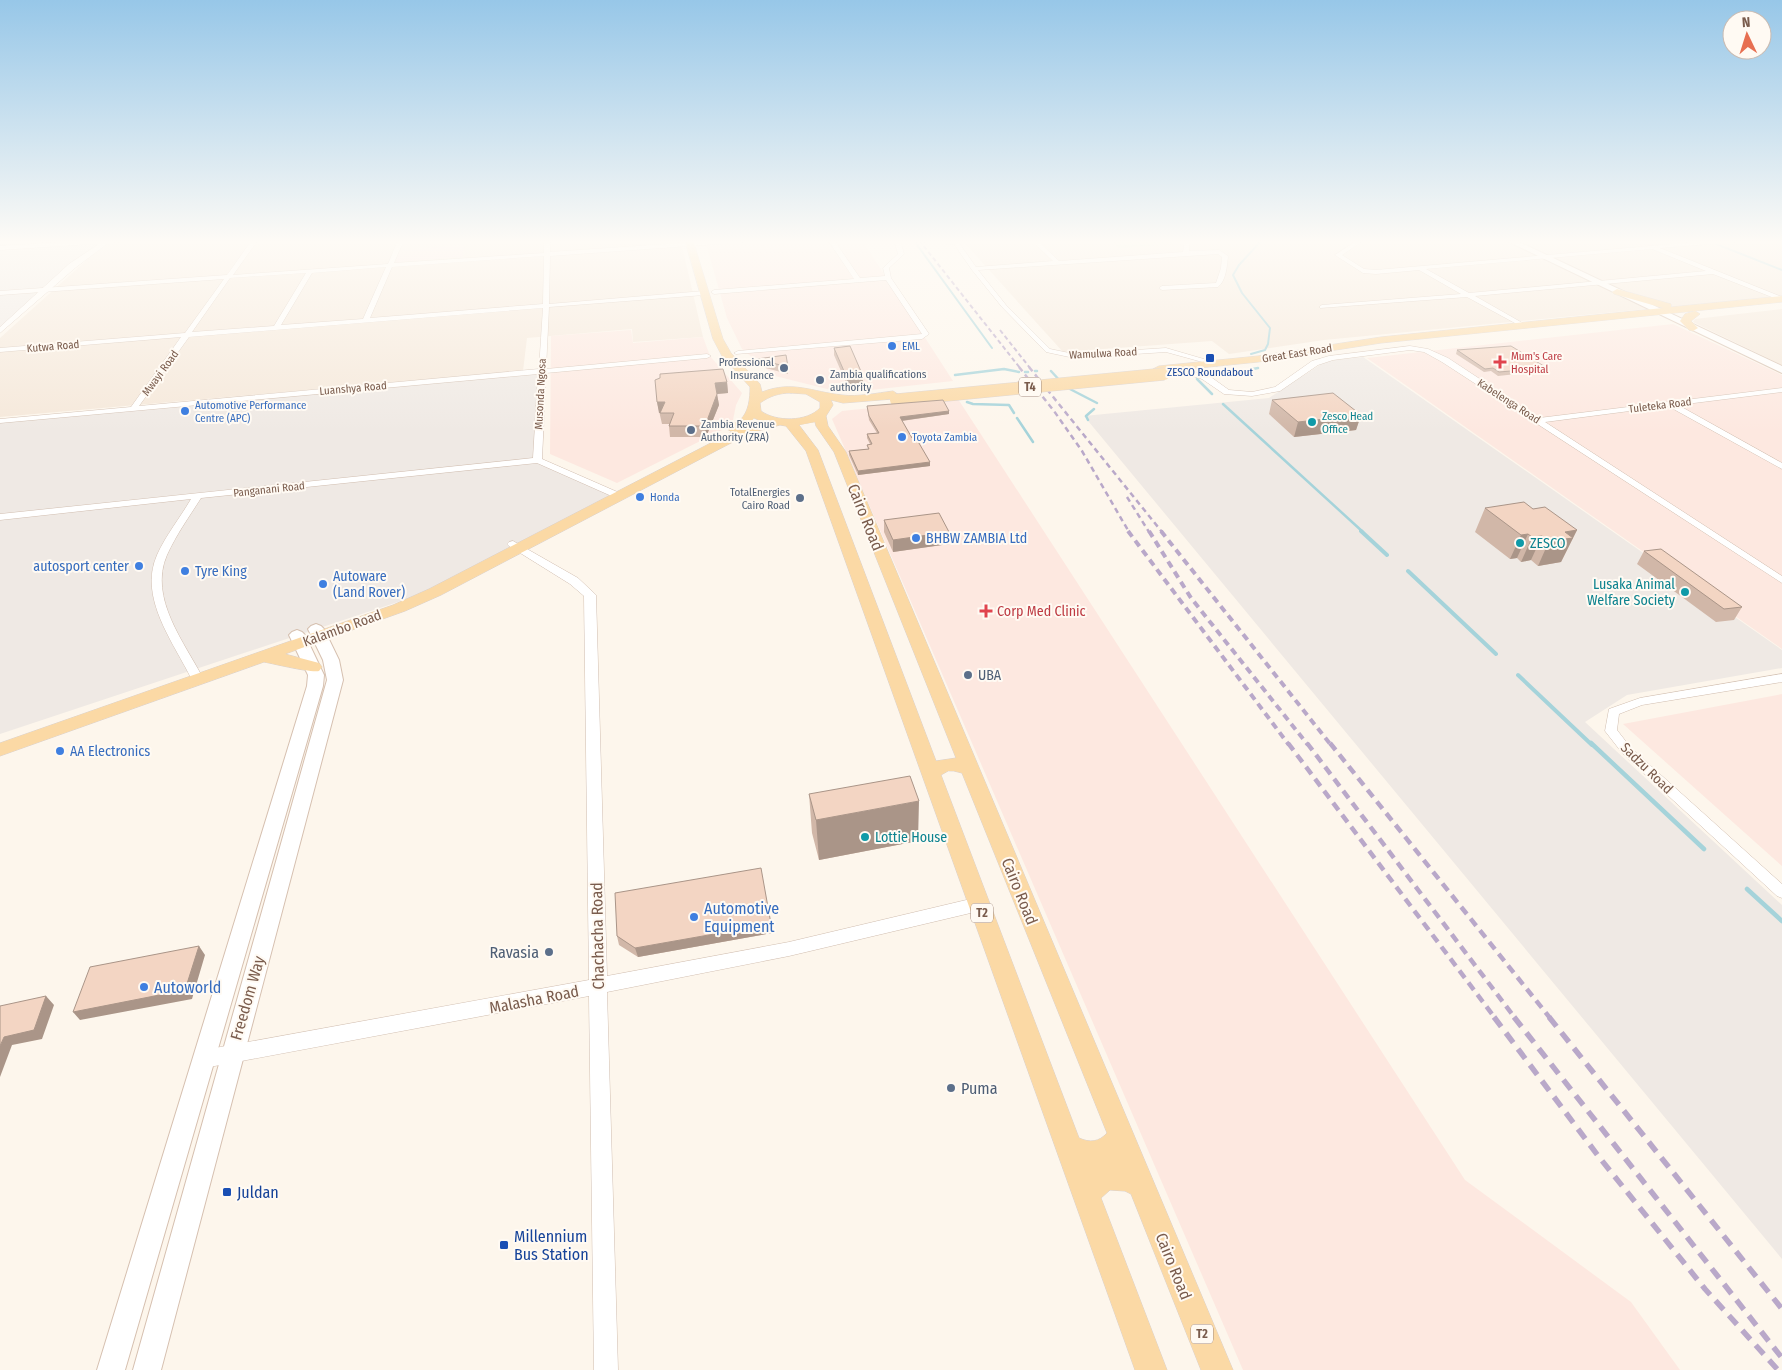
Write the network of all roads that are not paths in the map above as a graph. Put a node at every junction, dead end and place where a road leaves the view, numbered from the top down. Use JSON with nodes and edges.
{"nodes":[{"id":1,"x":28,"y":304,"type":"edge"},
{"id":2,"x":209,"y":304,"type":"edge"},
{"id":3,"x":291,"y":304,"type":"edge"},
{"id":4,"x":373,"y":304,"type":"edge"},
{"id":5,"x":570,"y":304,"type":"edge"},
{"id":6,"x":711,"y":304,"type":"edge"},
{"id":7,"x":714,"y":304,"type":"edge"},
{"id":8,"x":906,"y":304,"type":"edge"},
{"id":9,"x":1002,"y":304,"type":"edge"},
{"id":10,"x":1359,"y":304,"type":"edge"},
{"id":11,"x":1484,"y":304,"type":"edge"},
{"id":12,"x":1641,"y":304,"type":"edge"},
{"id":13,"x":1656,"y":304,"type":"edge"},
{"id":14,"x":1756,"y":304,"type":"edge"},
{"id":15,"x":546,"y":306,"type":"junction"},
{"id":16,"x":1322,"y":307,"type":"dead end"},
{"id":17,"x":1693,"y":311,"type":"junction"},
{"id":18,"x":1658,"y":312,"type":"junction"},
{"id":19,"x":1668,"y":317,"type":"junction"},
{"id":20,"x":366,"y":320,"type":"junction"},
{"id":21,"x":1524,"y":326,"type":"junction"},
{"id":22,"x":276,"y":328,"type":"junction"},
{"id":23,"x":1693,"y":328,"type":"junction"},
{"id":24,"x":726,"y":329,"type":"dead end"},
{"id":25,"x":0,"y":331,"type":"edge"},
{"id":26,"x":187,"y":335,"type":"junction"},
{"id":27,"x":732,"y":341,"type":"dead end"},
{"id":28,"x":0,"y":350,"type":"edge"},
{"id":29,"x":738,"y":353,"type":"junction"},
{"id":30,"x":1185,"y":354,"type":"junction"},
{"id":31,"x":707,"y":356,"type":"dead end"},
{"id":32,"x":1222,"y":365,"type":"junction"},
{"id":33,"x":1782,"y":370,"type":"edge"},
{"id":34,"x":542,"y":371,"type":"junction"},
{"id":35,"x":1170,"y":371,"type":"junction"},
{"id":36,"x":1212,"y":381,"type":"junction"},
{"id":37,"x":792,"y":389,"type":"junction"},
{"id":38,"x":1782,"y":390,"type":"edge"},
{"id":39,"x":812,"y":392,"type":"junction"},
{"id":40,"x":895,"y":398,"type":"junction"},
{"id":41,"x":1670,"y":404,"type":"junction"},
{"id":42,"x":755,"y":405,"type":"junction"},
{"id":43,"x":134,"y":408,"type":"junction"},
{"id":44,"x":823,"y":412,"type":"junction"},
{"id":45,"x":1538,"y":420,"type":"junction"},
{"id":46,"x":0,"y":421,"type":"edge"},
{"id":47,"x":784,"y":422,"type":"junction"},
{"id":48,"x":538,"y":460,"type":"junction"},
{"id":49,"x":1782,"y":466,"type":"edge"},
{"id":50,"x":615,"y":494,"type":"junction"},
{"id":51,"x":197,"y":497,"type":"junction"},
{"id":52,"x":0,"y":517,"type":"edge"},
{"id":53,"x":873,"y":533,"type":"junction"},
{"id":54,"x":843,"y":537,"type":"junction"},
{"id":55,"x":516,"y":546,"type":"junction"},
{"id":56,"x":1782,"y":580,"type":"edge"},
{"id":57,"x":318,"y":632,"type":"junction"},
{"id":58,"x":299,"y":639,"type":"junction"},
{"id":59,"x":263,"y":657,"type":"junction"},
{"id":60,"x":313,"y":667,"type":"junction"},
{"id":61,"x":196,"y":676,"type":"junction"},
{"id":62,"x":1782,"y":678,"type":"edge"},
{"id":63,"x":0,"y":741,"type":"edge"},
{"id":64,"x":959,"y":744,"type":"junction"},
{"id":65,"x":0,"y":750,"type":"edge"},
{"id":66,"x":922,"y":750,"type":"junction"},
{"id":67,"x":969,"y":768,"type":"junction"},
{"id":68,"x":931,"y":774,"type":"junction"},
{"id":69,"x":1782,"y":892,"type":"edge"},
{"id":70,"x":979,"y":904,"type":"junction"},
{"id":71,"x":598,"y":986,"type":"junction"},
{"id":72,"x":232,"y":1054,"type":"junction"},
{"id":73,"x":204,"y":1059,"type":"junction"},
{"id":74,"x":1120,"y":1135,"type":"junction"},
{"id":75,"x":1069,"y":1147,"type":"junction"},
{"id":76,"x":1140,"y":1184,"type":"junction"},
{"id":77,"x":1087,"y":1196,"type":"junction"},
{"id":78,"x":111,"y":1370,"type":"edge"},
{"id":79,"x":147,"y":1370,"type":"edge"},
{"id":80,"x":606,"y":1370,"type":"edge"},
{"id":81,"x":1151,"y":1370,"type":"edge"},
{"id":82,"x":1217,"y":1370,"type":"edge"}],
"edges":[{"from":1,"to":25,"type":"street"},
{"from":2,"to":26,"type":"street","name":"Mwayi Road"},
{"from":3,"to":22,"type":"street"},
{"from":4,"to":20,"type":"street"},
{"from":5,"to":15,"type":"street","name":"Kutwa Road"},
{"from":6,"to":42,"type":"main road"},
{"from":7,"to":24,"type":"main road"},
{"from":8,"to":29,"type":"street"},
{"from":9,"to":30,"type":"street","name":"Wamulwa Road"},
{"from":10,"to":16,"type":"street"},
{"from":11,"to":21,"type":"street"},
{"from":12,"to":18,"type":"main road"},
{"from":13,"to":17,"type":"main road"},
{"from":14,"to":17,"type":"main road","name":"Great East Road","number":"T4"},
{"from":15,"to":20,"type":"street","name":"Kutwa Road"},
{"from":15,"to":34,"type":"street","name":"Musonda Ngosa"},
{"from":17,"to":18,"type":"main road","name":"Great East Road","number":"T4"},
{"from":17,"to":19,"type":"main road","name":"Great East Road","number":"T4"},
{"from":17,"to":23,"type":"main road"},
{"from":18,"to":19,"type":"main road"},
{"from":18,"to":21,"type":"main road","name":"Great East Road","number":"T4"},
{"from":19,"to":23,"type":"main road"},
{"from":19,"to":32,"type":"main road","name":"Great East Road","number":"T4"},
{"from":20,"to":22,"type":"street","name":"Kutwa Road"},
{"from":21,"to":32,"type":"main road","name":"Great East Road","number":"T4"},
{"from":22,"to":26,"type":"street","name":"Kutwa Road"},
{"from":23,"to":33,"type":"main road"},
{"from":26,"to":28,"type":"street","name":"Kutwa Road"},
{"from":26,"to":43,"type":"street","name":"Mwayi Road"},
{"from":27,"to":29,"type":"main road"},
{"from":29,"to":37,"type":"main road"},
{"from":30,"to":32,"type":"street","name":"Wamulwa Road"},
{"from":30,"to":35,"type":"street"},
{"from":31,"to":34,"type":"street","name":"Luanshya Road"},
{"from":32,"to":35,"type":"main road","name":"Great East Road","number":"T4"},
{"from":32,"to":36,"type":"street"},
{"from":34,"to":43,"type":"street","name":"Luanshya Road"},
{"from":34,"to":48,"type":"street","name":"Musonda Ngosa"},
{"from":35,"to":36,"type":"street","name":"Kabelenga Road"},
{"from":35,"to":40,"type":"main road","name":"Great East Road","number":"T4","bridge":true},
{"from":36,"to":45,"type":"street","name":"Kabelenga Road"},
{"from":37,"to":39,"type":"main road","name":"Great East Road"},
{"from":37,"to":42,"type":"main road"},
{"from":38,"to":41,"type":"street","name":"Tuleteka Road"},
{"from":39,"to":40,"type":"main road","name":"Great East Road","number":"T4"},
{"from":39,"to":44,"type":"main road","name":"Cairo Road"},
{"from":40,"to":44,"type":"main road","name":"Great East Road","number":"T4"},
{"from":41,"to":45,"type":"street","name":"Tuleteka Road"},
{"from":41,"to":49,"type":"street"},
{"from":42,"to":47,"type":"main road"},
{"from":42,"to":50,"type":"main road","name":"Kalambo Road"},
{"from":43,"to":46,"type":"street","name":"Luanshya Road"},
{"from":44,"to":47,"type":"main road","name":"Great East Road"},
{"from":44,"to":53,"type":"main road","name":"Cairo Road","number":"T2"},
{"from":45,"to":56,"type":"street","name":"Kabelenga Road"},
{"from":47,"to":50,"type":"main road","name":"Kalambo Road"},
{"from":47,"to":54,"type":"main road","name":"Cairo Road","number":"T2"},
{"from":48,"to":50,"type":"street"},
{"from":48,"to":51,"type":"street","name":"Panganani Road"},
{"from":50,"to":55,"type":"main road","name":"Kalambo Road"},
{"from":51,"to":52,"type":"street","name":"Panganani Road"},
{"from":51,"to":61,"type":"street"},
{"from":53,"to":54,"type":"main road"},
{"from":53,"to":64,"type":"main road","name":"Cairo Road","number":"T2"},
{"from":54,"to":66,"type":"main road","name":"Cairo Road","number":"T2"},
{"from":55,"to":57,"type":"main road","name":"Kalambo Road"},
{"from":55,"to":71,"type":"street","name":"Chachacha Road"},
{"from":57,"to":58,"type":"main road","name":"Kalambo Road"},
{"from":57,"to":72,"type":"main road","name":"Freedom Way"},
{"from":58,"to":59,"type":"main road","name":"Kalambo Road"},
{"from":58,"to":60,"type":"main road","name":"Freedom Way"},
{"from":58,"to":61,"type":"main road","name":"Kalambo Road"},
{"from":59,"to":60,"type":"main road"},
{"from":59,"to":61,"type":"main road","name":"Kalambo Road"},
{"from":60,"to":73,"type":"main road","name":"Freedom Way"},
{"from":61,"to":63,"type":"main road","name":"Kalambo Road"},
{"from":61,"to":65,"type":"main road","name":"Kalambo Road"},
{"from":62,"to":69,"type":"street","name":"Sadzu Road"},
{"from":64,"to":66,"type":"main road"},
{"from":64,"to":67,"type":"main road","name":"Cairo Road","number":"T2"},
{"from":66,"to":68,"type":"main road","name":"Cairo Road","number":"T2"},
{"from":67,"to":68,"type":"main road"},
{"from":67,"to":74,"type":"main road","name":"Cairo Road","number":"T2"},
{"from":68,"to":70,"type":"main road","name":"Cairo Road","number":"T2"},
{"from":70,"to":71,"type":"street","name":"Malasha Road"},
{"from":70,"to":75,"type":"main road","name":"Cairo Road","number":"T2"},
{"from":71,"to":72,"type":"street","name":"Malasha Road"},
{"from":71,"to":80,"type":"street","name":"Chachacha Road"},
{"from":72,"to":73,"type":"street","name":"Malasha Road"},
{"from":72,"to":79,"type":"main road","name":"Freedom Way"},
{"from":73,"to":78,"type":"main road","name":"Freedom Way"},
{"from":74,"to":75,"type":"main road"},
{"from":74,"to":76,"type":"main road","name":"Cairo Road","number":"T2"},
{"from":75,"to":77,"type":"main road","name":"Cairo Road","number":"T2"},
{"from":76,"to":77,"type":"main road"},
{"from":76,"to":82,"type":"main road","name":"Cairo Road","number":"T2"},
{"from":77,"to":81,"type":"main road","name":"Cairo Road","number":"T2"}]}
